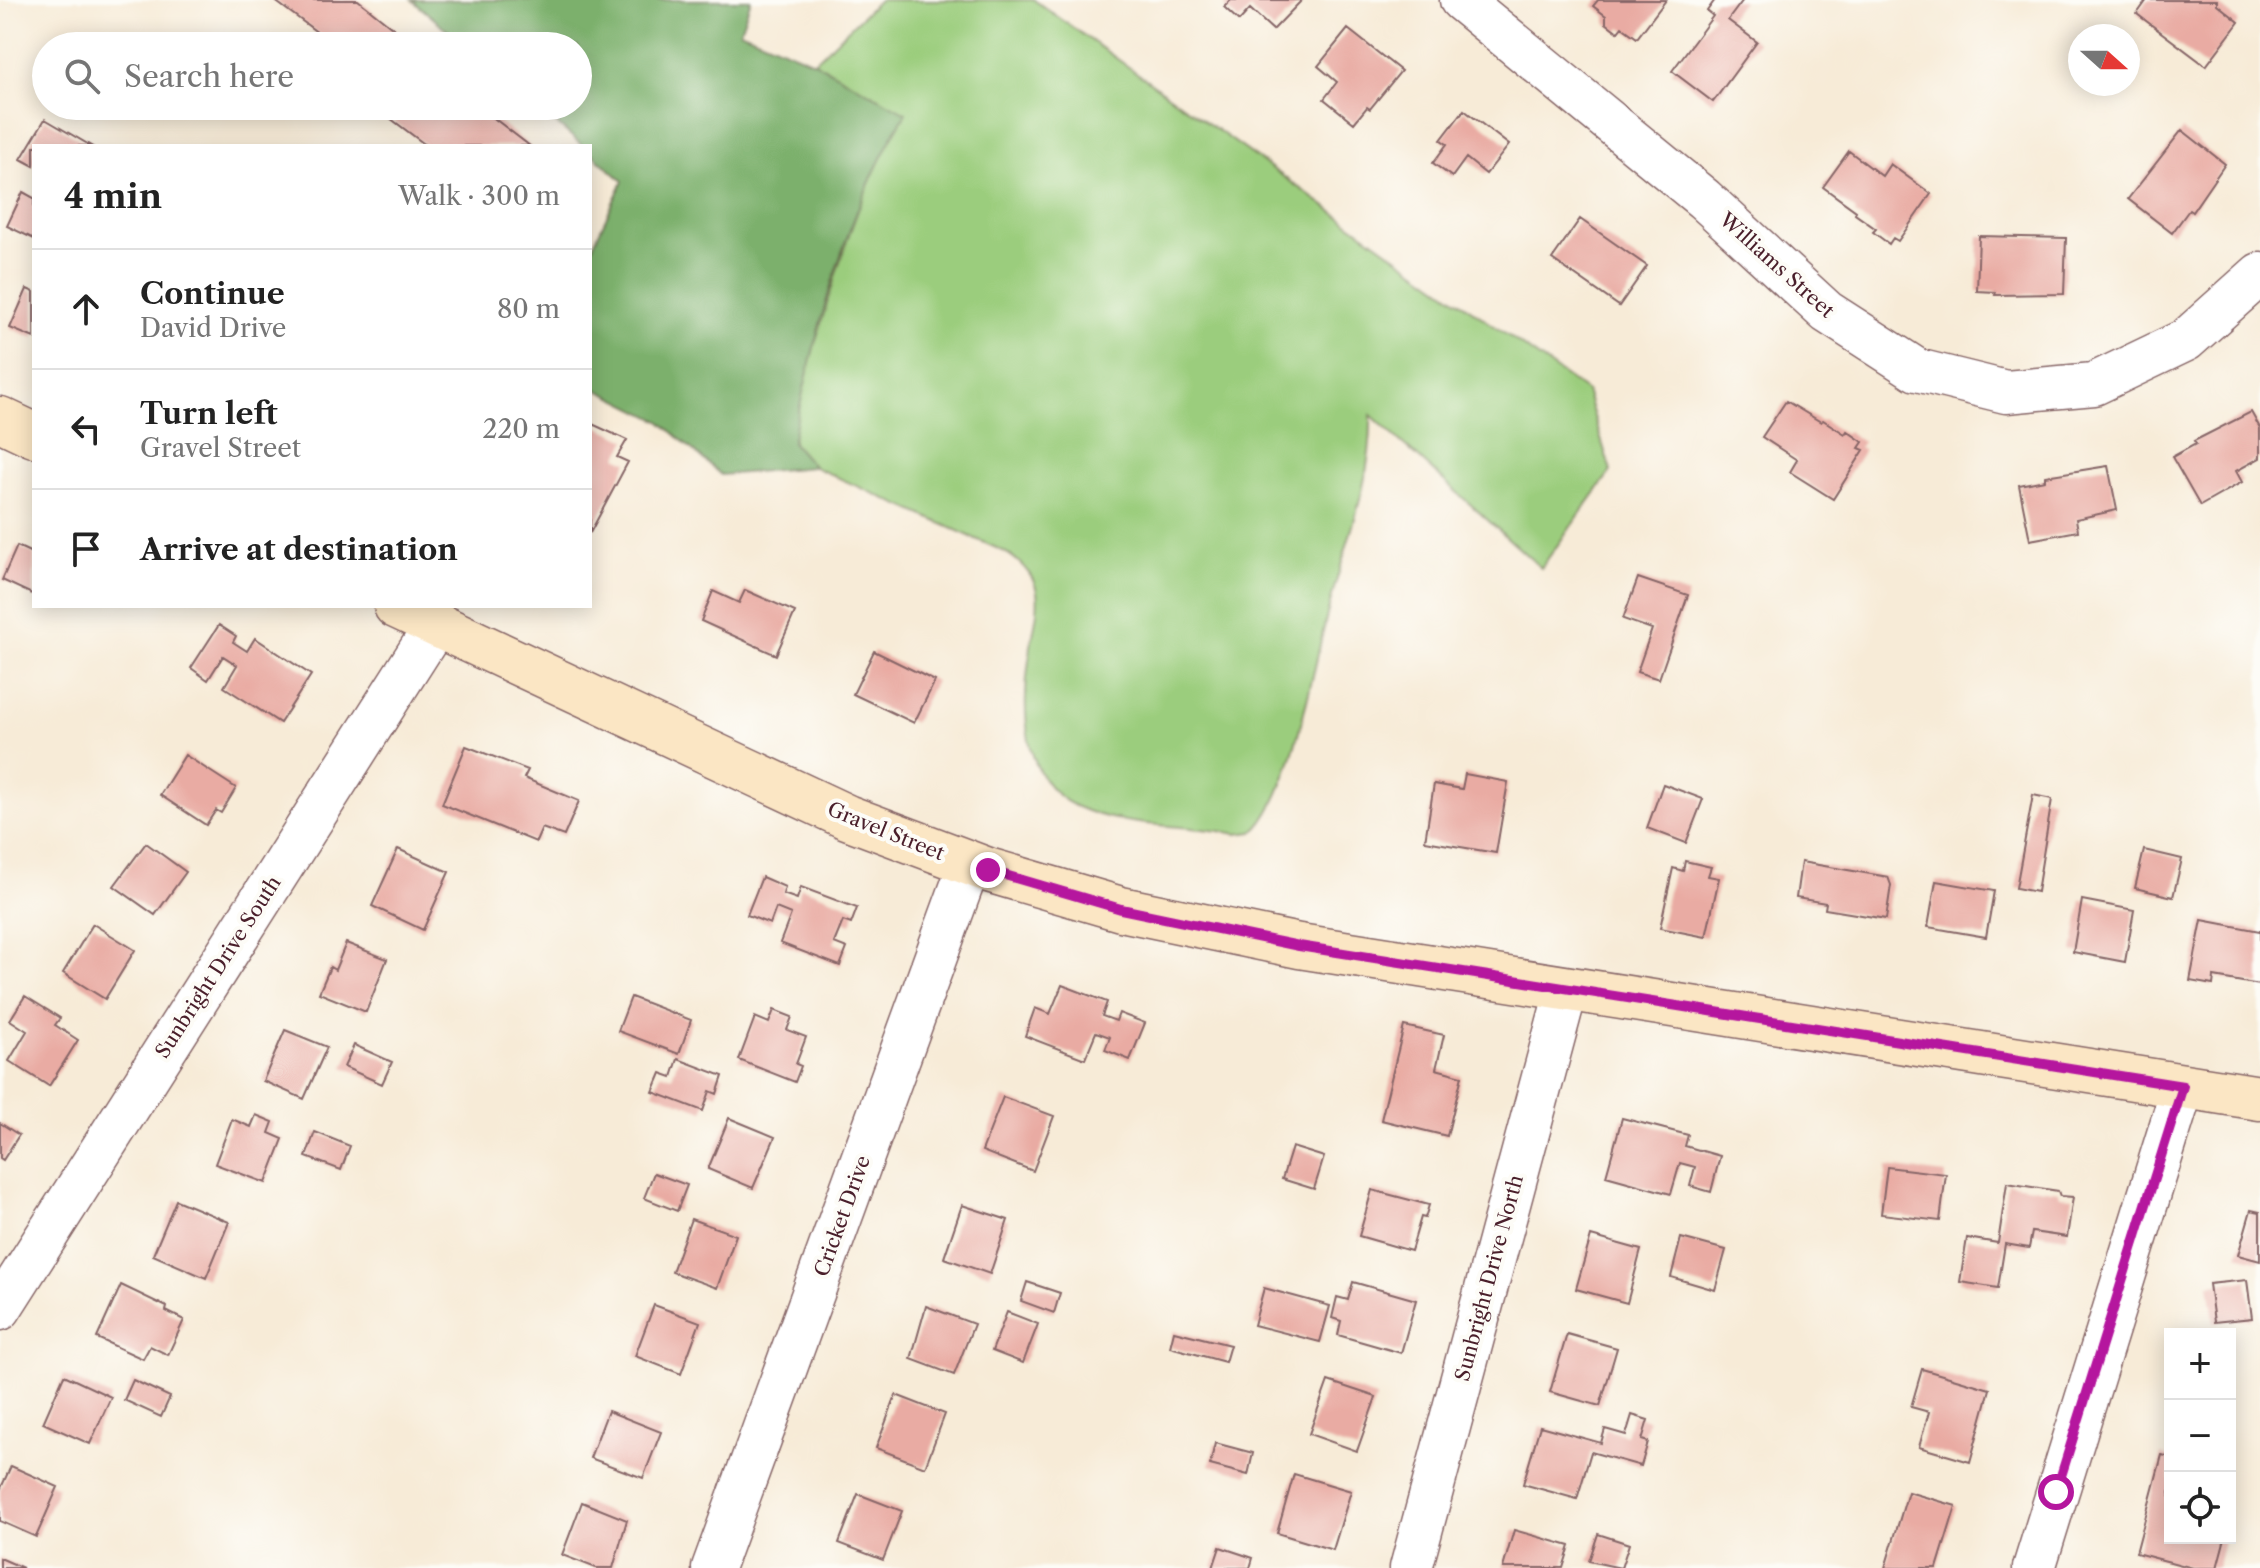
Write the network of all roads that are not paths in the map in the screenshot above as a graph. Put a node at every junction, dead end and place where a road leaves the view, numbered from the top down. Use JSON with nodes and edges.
{"nodes":[{"id":1,"x":1461,"y":0,"type":"edge"},
{"id":2,"x":2260,"y":274,"type":"edge"},
{"id":3,"x":0,"y":419,"type":"edge"},
{"id":4,"x":32,"y":434,"type":"edge"},
{"id":5,"x":400,"y":608,"type":"edge"},
{"id":6,"x":436,"y":625,"type":"junction"},
{"id":7,"x":970,"y":863,"type":"junction"},
{"id":8,"x":1567,"y":988,"type":"junction"},
{"id":9,"x":2183,"y":1086,"type":"junction"},
{"id":10,"x":2260,"y":1098,"type":"edge"},
{"id":11,"x":0,"y":1309,"type":"edge"},
{"id":12,"x":713,"y":1568,"type":"edge"},
{"id":13,"x":1411,"y":1568,"type":"edge"},
{"id":14,"x":2034,"y":1568,"type":"edge"}],
"edges":[{"from":1,"to":2,"type":"street","name":"Williams Street"},
{"from":3,"to":4,"type":"street"},
{"from":5,"to":6,"type":"street","name":"Gravel Street"},
{"from":6,"to":7,"type":"street","name":"Gravel Street"},
{"from":6,"to":11,"type":"street","name":"Sunbright Drive South"},
{"from":7,"to":8,"type":"street","name":"Gravel Street"},
{"from":7,"to":12,"type":"street","name":"Cricket Drive"},
{"from":8,"to":9,"type":"street","name":"Gravel Street"},
{"from":8,"to":13,"type":"street","name":"Sunbright Drive North"},
{"from":9,"to":10,"type":"street","name":"Gravel Street"},
{"from":9,"to":14,"type":"street"}]}
